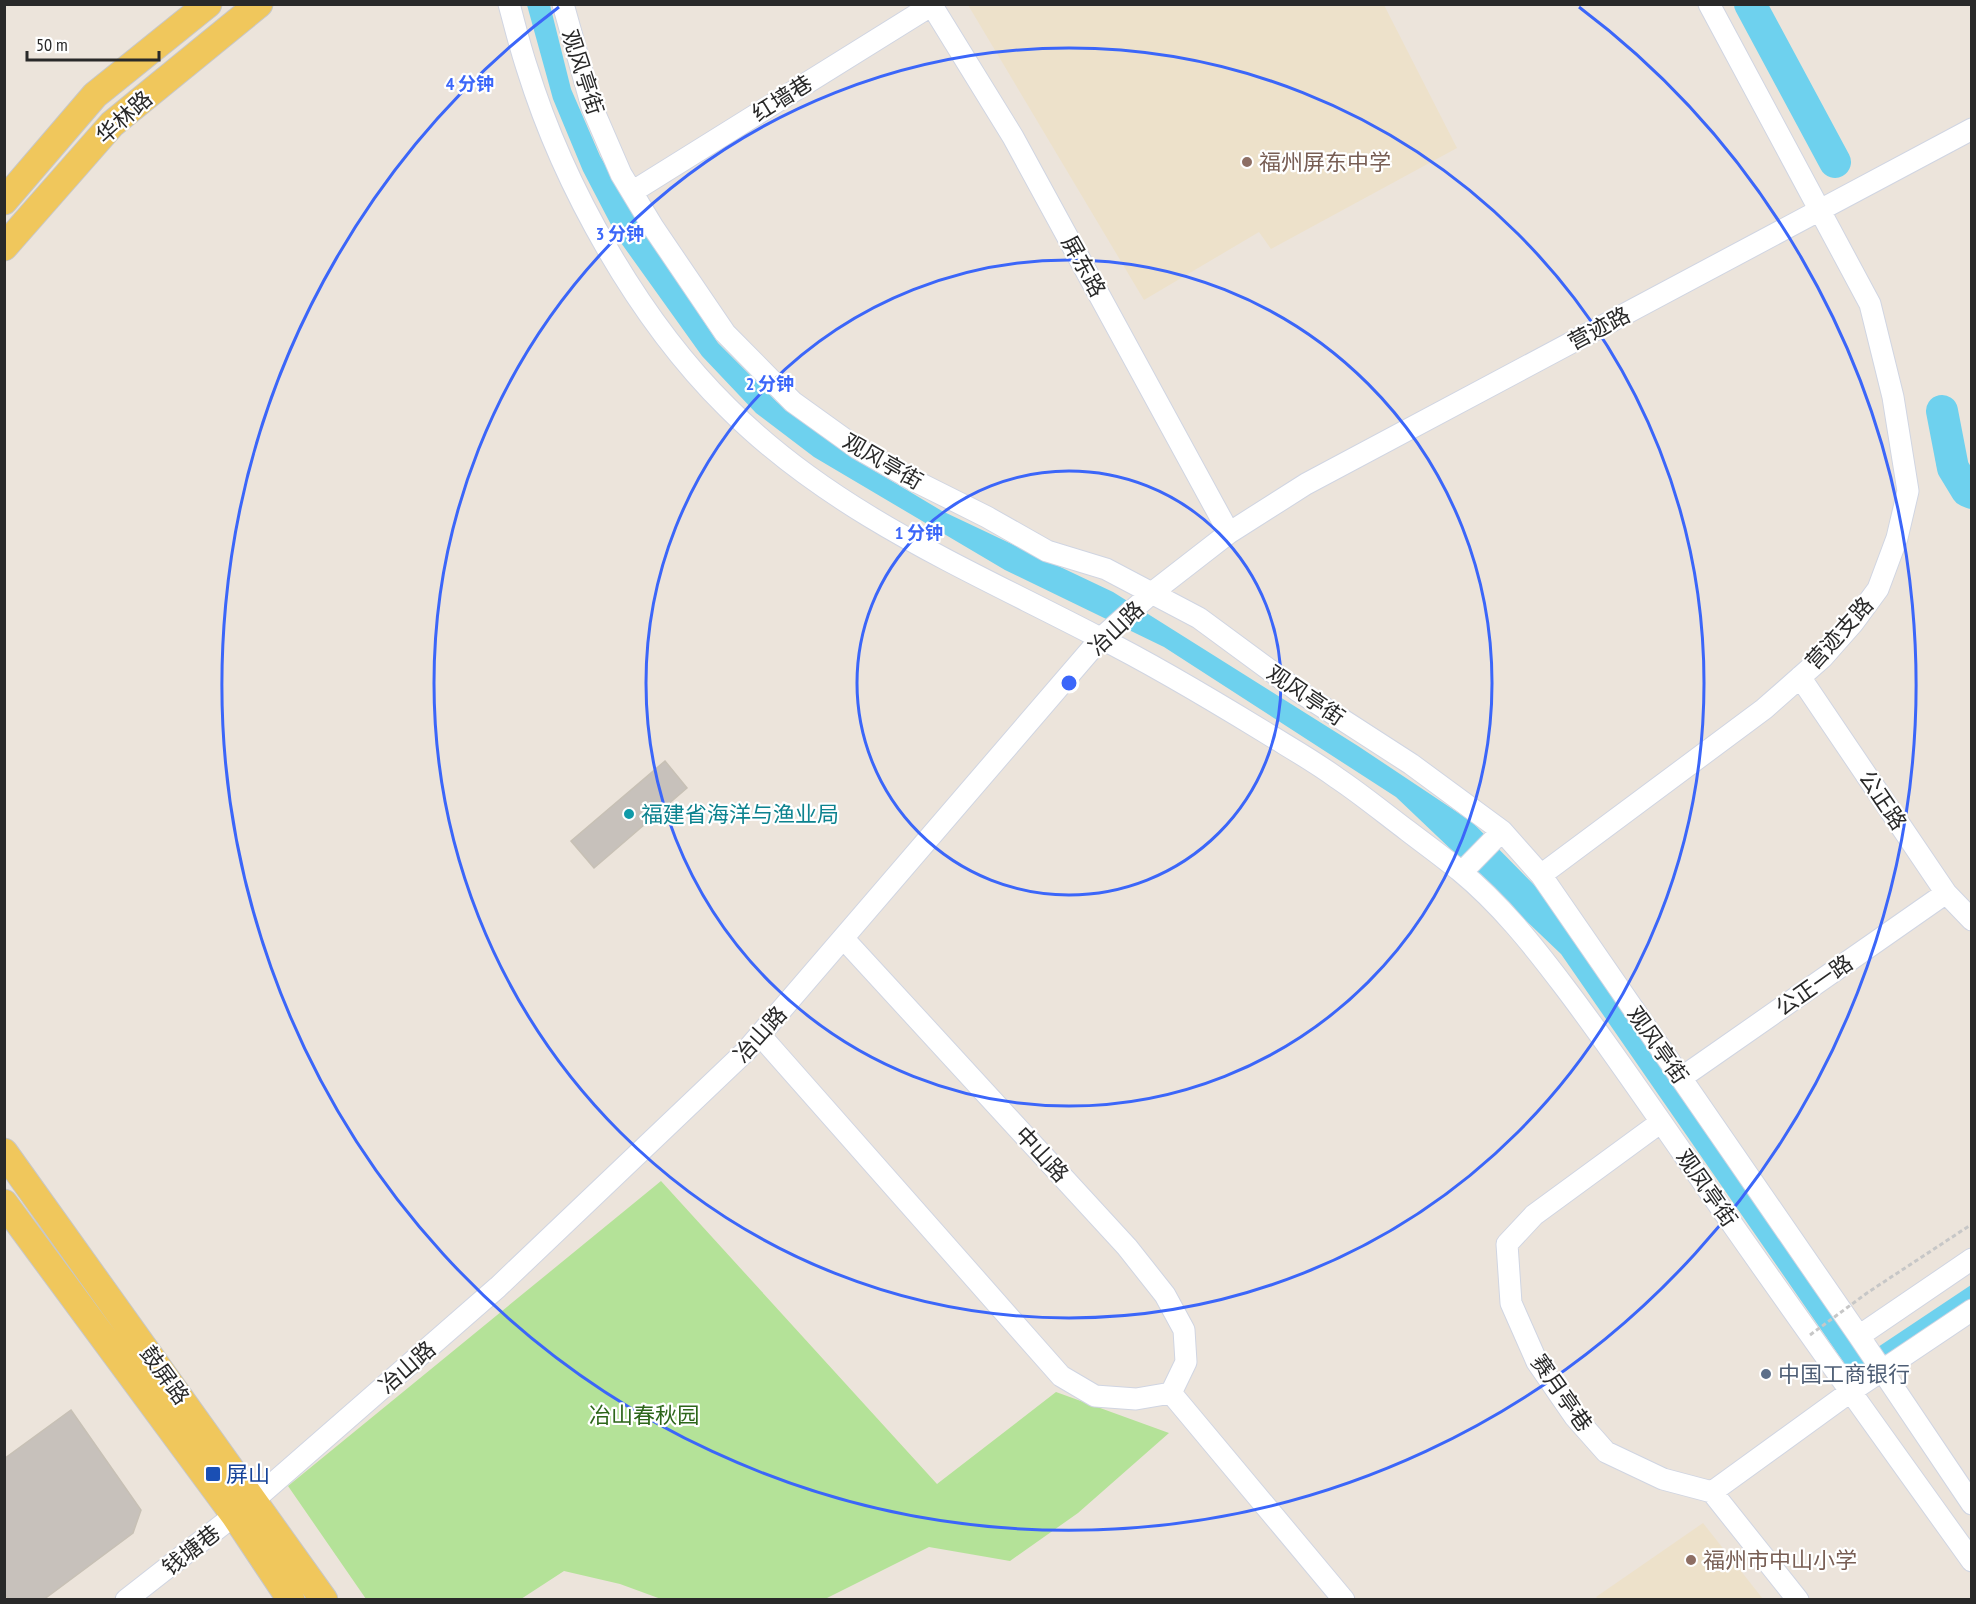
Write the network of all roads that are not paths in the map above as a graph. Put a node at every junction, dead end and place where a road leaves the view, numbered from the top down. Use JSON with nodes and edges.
{"nodes":[{"id":1,"x":208,"y":4,"type":"edge"},
{"id":2,"x":259,"y":4,"type":"edge"},
{"id":3,"x":509,"y":4,"type":"edge"},
{"id":4,"x":563,"y":4,"type":"edge"},
{"id":5,"x":1709,"y":4,"type":"edge"},
{"id":6,"x":931,"y":5,"type":"edge"},
{"id":7,"x":122,"y":74,"type":"junction"},
{"id":8,"x":141,"y":100,"type":"junction"},
{"id":9,"x":1971,"y":129,"type":"edge"},
{"id":10,"x":632,"y":192,"type":"junction"},
{"id":11,"x":4,"y":201,"type":"edge"},
{"id":12,"x":1819,"y":212,"type":"junction"},
{"id":13,"x":4,"y":247,"type":"edge"},
{"id":14,"x":1229,"y":533,"type":"junction"},
{"id":15,"x":1153,"y":592,"type":"junction"},
{"id":16,"x":1101,"y":638,"type":"junction"},
{"id":17,"x":1800,"y":677,"type":"junction"},
{"id":18,"x":1502,"y":831,"type":"junction"},
{"id":19,"x":1462,"y":873,"type":"junction"},
{"id":20,"x":1541,"y":875,"type":"junction"},
{"id":21,"x":1946,"y":893,"type":"junction"},
{"id":22,"x":1971,"y":920,"type":"edge"},
{"id":23,"x":843,"y":938,"type":"junction"},
{"id":24,"x":760,"y":1035,"type":"junction"},
{"id":25,"x":1681,"y":1078,"type":"junction"},
{"id":26,"x":1661,"y":1122,"type":"junction"},
{"id":27,"x":4,"y":1152,"type":"edge"},
{"id":28,"x":4,"y":1203,"type":"edge"},
{"id":29,"x":1971,"y":1259,"type":"edge"},
{"id":30,"x":1971,"y":1310,"type":"edge"},
{"id":31,"x":1859,"y":1336,"type":"junction"},
{"id":32,"x":1881,"y":1371,"type":"junction"},
{"id":33,"x":1850,"y":1392,"type":"junction"},
{"id":34,"x":1171,"y":1393,"type":"junction"},
{"id":35,"x":1712,"y":1492,"type":"junction"},
{"id":36,"x":1971,"y":1504,"type":"edge"},
{"id":37,"x":245,"y":1508,"type":"junction"},
{"id":38,"x":1971,"y":1561,"type":"edge"},
{"id":39,"x":126,"y":1599,"type":"edge"},
{"id":40,"x":291,"y":1599,"type":"edge"},
{"id":41,"x":324,"y":1599,"type":"edge"},
{"id":42,"x":1344,"y":1599,"type":"edge"},
{"id":43,"x":1798,"y":1599,"type":"edge"}],
"edges":[{"from":1,"to":7,"type":"main road","name":"华林路"},
{"from":2,"to":8,"type":"main road","name":"华林路"},
{"from":3,"to":16,"type":"street"},
{"from":4,"to":10,"type":"street","name":"观风亭街"},
{"from":5,"to":12,"type":"street","name":"营迹支路"},
{"from":6,"to":10,"type":"street","name":"红墙巷"},
{"from":6,"to":14,"type":"street","name":"屏东路"},
{"from":7,"to":8,"type":"main road"},
{"from":7,"to":11,"type":"main road","name":"华林路"},
{"from":8,"to":13,"type":"main road","name":"华林路"},
{"from":9,"to":12,"type":"street","name":"营迹路"},
{"from":10,"to":15,"type":"street","name":"观风亭街"},
{"from":12,"to":14,"type":"street","name":"营迹路"},
{"from":12,"to":17,"type":"street","name":"营迹支路"},
{"from":14,"to":15,"type":"street","name":"冶山路"},
{"from":15,"to":16,"type":"street","name":"冶山路"},
{"from":15,"to":18,"type":"street","name":"观风亭街"},
{"from":16,"to":19,"type":"street","name":"观凤亭街"},
{"from":16,"to":23,"type":"street","name":"冶山路"},
{"from":17,"to":20,"type":"street","name":"营迹支路"},
{"from":17,"to":21,"type":"street","name":"公正路"},
{"from":18,"to":19,"type":"street"},
{"from":18,"to":20,"type":"street","name":"观风亭街"},
{"from":19,"to":26,"type":"street","name":"观凤亭街"},
{"from":20,"to":25,"type":"street","name":"观风亭街"},
{"from":21,"to":22,"type":"street","name":"公正路"},
{"from":21,"to":25,"type":"street","name":"公正一路"},
{"from":23,"to":24,"type":"street","name":"冶山路"},
{"from":23,"to":34,"type":"street","name":"中山路"},
{"from":24,"to":34,"type":"street"},
{"from":24,"to":37,"type":"street","name":"冶山路"},
{"from":25,"to":31,"type":"street","name":"观风亭街"},
{"from":26,"to":33,"type":"street","name":"观凤亭街"},
{"from":26,"to":35,"type":"street","name":"赛月亭巷"},
{"from":27,"to":37,"type":"main road","name":"鼓屏路"},
{"from":28,"to":37,"type":"main road","name":"鼓屏路"},
{"from":29,"to":31,"type":"street"},
{"from":30,"to":32,"type":"street"},
{"from":31,"to":32,"type":"street","name":"观风亭街"},
{"from":32,"to":33,"type":"street"},
{"from":32,"to":36,"type":"street","name":"观风亭街"},
{"from":33,"to":35,"type":"street"},
{"from":33,"to":38,"type":"street","name":"观凤亭街"},
{"from":34,"to":42,"type":"street"},
{"from":35,"to":43,"type":"street"},
{"from":37,"to":39,"type":"street","name":"钱塘巷"},
{"from":37,"to":40,"type":"main road","name":"鼓屏路"},
{"from":37,"to":41,"type":"main road","name":"鼓屏路"}]}
